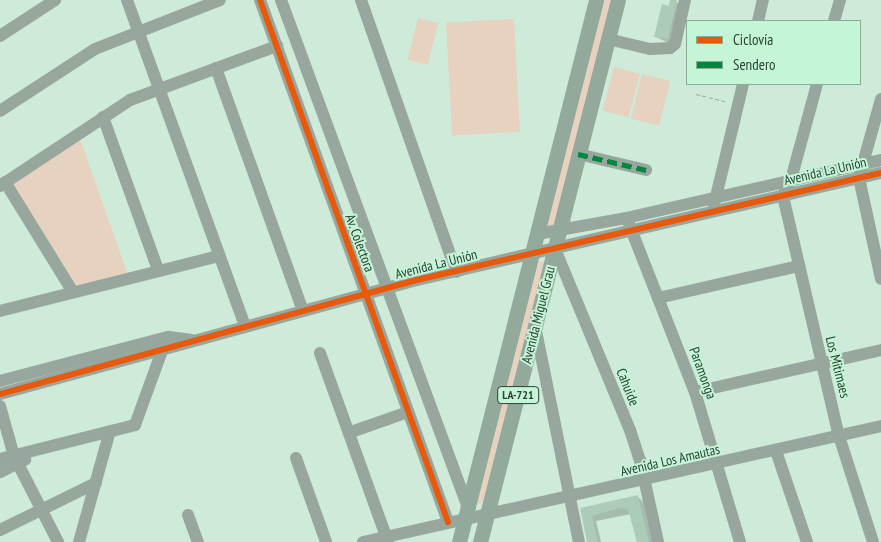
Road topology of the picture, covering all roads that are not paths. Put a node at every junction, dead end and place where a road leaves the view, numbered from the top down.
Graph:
1 (55, 0) edge
2 (127, 0) edge
3 (220, 0) edge
4 (260, 0) edge
5 (281, 0) edge
6 (361, 0) edge
7 (596, 0) edge
8 (618, 0) edge
9 (685, 0) edge
10 (763, 0) edge
11 (840, 0) edge
12 (758, 20) edge
13 (834, 20) edge
14 (137, 31) junction
15 (0, 36) edge
16 (608, 39) junction
17 (277, 46) junction
18 (216, 68) junction
19 (743, 85) edge
20 (817, 85) edge
21 (157, 89) junction
22 (881, 99) edge
23 (0, 111) edge
24 (103, 117) junction
25 (578, 154) junction
26 (881, 160) edge
27 (865, 164) junction
28 (646, 170) dead end
29 (881, 173) edge
30 (859, 178) junction
31 (791, 180) junction
32 (2, 184) edge
33 (783, 196) junction
34 (714, 198) junction
35 (714, 212) junction
36 (629, 224) junction
37 (558, 232) junction
38 (538, 234) junction
39 (555, 249) junction
40 (532, 254) junction
41 (219, 256) junction
42 (798, 266) junction
43 (158, 270) junction
44 (456, 272) junction
45 (881, 279) edge
46 (388, 288) junction
47 (73, 292) junction
48 (365, 294) junction
49 (658, 298) junction
50 (0, 311) edge
51 (303, 311) junction
52 (245, 326) junction
53 (536, 331) junction
54 (193, 340) junction
55 (881, 350) edge
56 (162, 351) junction
57 (320, 353) dead end
58 (821, 364) junction
59 (544, 375) junction
60 (522, 378) junction
61 (0, 381) edge
62 (695, 392) junction
63 (0, 394) edge
64 (0, 406) edge
65 (408, 412) junction
66 (881, 426) edge
67 (110, 431) junction
68 (351, 432) junction
69 (839, 436) junction
70 (776, 451) junction
71 (296, 458) dead end
72 (0, 459) edge
73 (15, 459) junction
74 (715, 465) junction
75 (0, 472) edge
76 (645, 481) junction
77 (96, 483) junction
78 (568, 497) junction
79 (42, 510) junction
80 (466, 512) junction
81 (487, 513) junction
82 (188, 515) dead end
83 (448, 522) junction
84 (0, 530) edge
85 (387, 539) edge
86 (58, 542) edge
87 (79, 542) edge
88 (198, 542) edge
89 (326, 542) edge
90 (364, 542) edge
91 (459, 542) edge
92 (480, 542) edge
93 (579, 542) edge
94 (658, 542) edge
95 (740, 542) edge
96 (807, 542) edge
97 (873, 542) edge

1 - 15 street
2 - 14 street
3 - 14 street
4 - 17 street, Av. Colectora
5 - 46 street, Av. Colectora
6 - 44 street
7 - 38 main road, Avenida Miguel Grau / LA-721
8 - 16 main road, Avenida Miguel Grau / LA-721
9 - 16 street
10 - 12 street
11 - 13 street
14 - 21 street
14 - 23 street
16 - 25 main road, Avenida Miguel Grau / LA-721
17 - 18 street
17 - 48 street, Av. Colectora
18 - 21 street
18 - 51 street
19 - 34 street
20 - 31 street
21 - 24 street
21 - 41 street
22 - 27 street
24 - 32 street
24 - 43 street
25 - 28 street
25 - 37 main road, Avenida Miguel Grau / LA-721
26 - 27 street, Avenida La Unión
27 - 30 street
27 - 31 street, Avenida La Unión
29 - 30 street, Avenida La Unión
30 - 33 street, Avenida La Unión
30 - 45 street
31 - 33 street
31 - 34 street, Avenida La Unión
32 - 47 street
33 - 35 street, Avenida La Unión
33 - 42 street, Los Mitimaes
34 - 35 street
34 - 36 street, Avenida La Unión
35 - 36 street, Avenida La Unión
36 - 37 street, Avenida La Unión
36 - 39 street, Avenida La Unión
36 - 49 street, Paramonga
37 - 38 street, Avenida La Unión
37 - 39 main road, Avenida Miguel Grau / LA-721
38 - 40 main road, Avenida Miguel Grau / LA-721
39 - 40 street, Avenida La Unión
39 - 53 main road, Avenida Miguel Grau / LA-721
39 - 76 street, Cahuide
40 - 44 street, Avenida La Unión
40 - 80 main road, Avenida Miguel Grau / LA-721
41 - 43 street
41 - 52 street
42 - 49 street
42 - 58 street, Los Mitimaes
43 - 47 street
44 - 46 street, Avenida La Unión
46 - 48 street, Avenida La Unión
46 - 80 street, Av. Colectora
47 - 50 street
48 - 51 street, Avenida La Unión
48 - 65 street, Av. Colectora
49 - 62 street, Paramonga
51 - 52 street, Avenida La Unión
52 - 54 street, Avenida La Unión
53 - 59 street
53 - 60 main road, Avenida Miguel Grau / LA-721
54 - 56 street, Avenida La Unión
54 - 61 street, Avenida La Unión
55 - 58 street
56 - 63 street, Avenida La Unión
56 - 67 street
57 - 68 street
58 - 62 street
58 - 69 street, Los Mitimaes
59 - 60 street
59 - 78 street
60 - 81 main road, Avenida Miguel Grau / LA-721
62 - 74 street, Paramonga
64 - 73 street
65 - 68 street
65 - 83 street, Av. Colectora
66 - 69 street, Avenida Los Amautas
67 - 73 street
67 - 77 street
68 - 85 street
69 - 70 street, Avenida Los Amautas
69 - 97 street, Los Mitimaes
70 - 74 street, Avenida Los Amautas
70 - 96 street
71 - 89 street
72 - 73 street
73 - 75 street
73 - 79 street
74 - 76 street, Avenida Los Amautas
74 - 95 street, Paramonga
76 - 78 street, Avenida Los Amautas
76 - 94 street, Cahuide
77 - 79 street
77 - 87 street
78 - 81 street, Avenida Los Amautas
78 - 93 street
79 - 84 street
79 - 86 street
80 - 81 street, Avenida Los Amautas
80 - 83 street, Avenida Los Amautas
80 - 91 main road, Avenida Miguel Grau / LA-721
81 - 92 main road, Avenida Miguel Grau / LA-721
82 - 88 street
83 - 85 street, Avenida Los Amautas
85 - 90 street, Avenida Los Amautas

